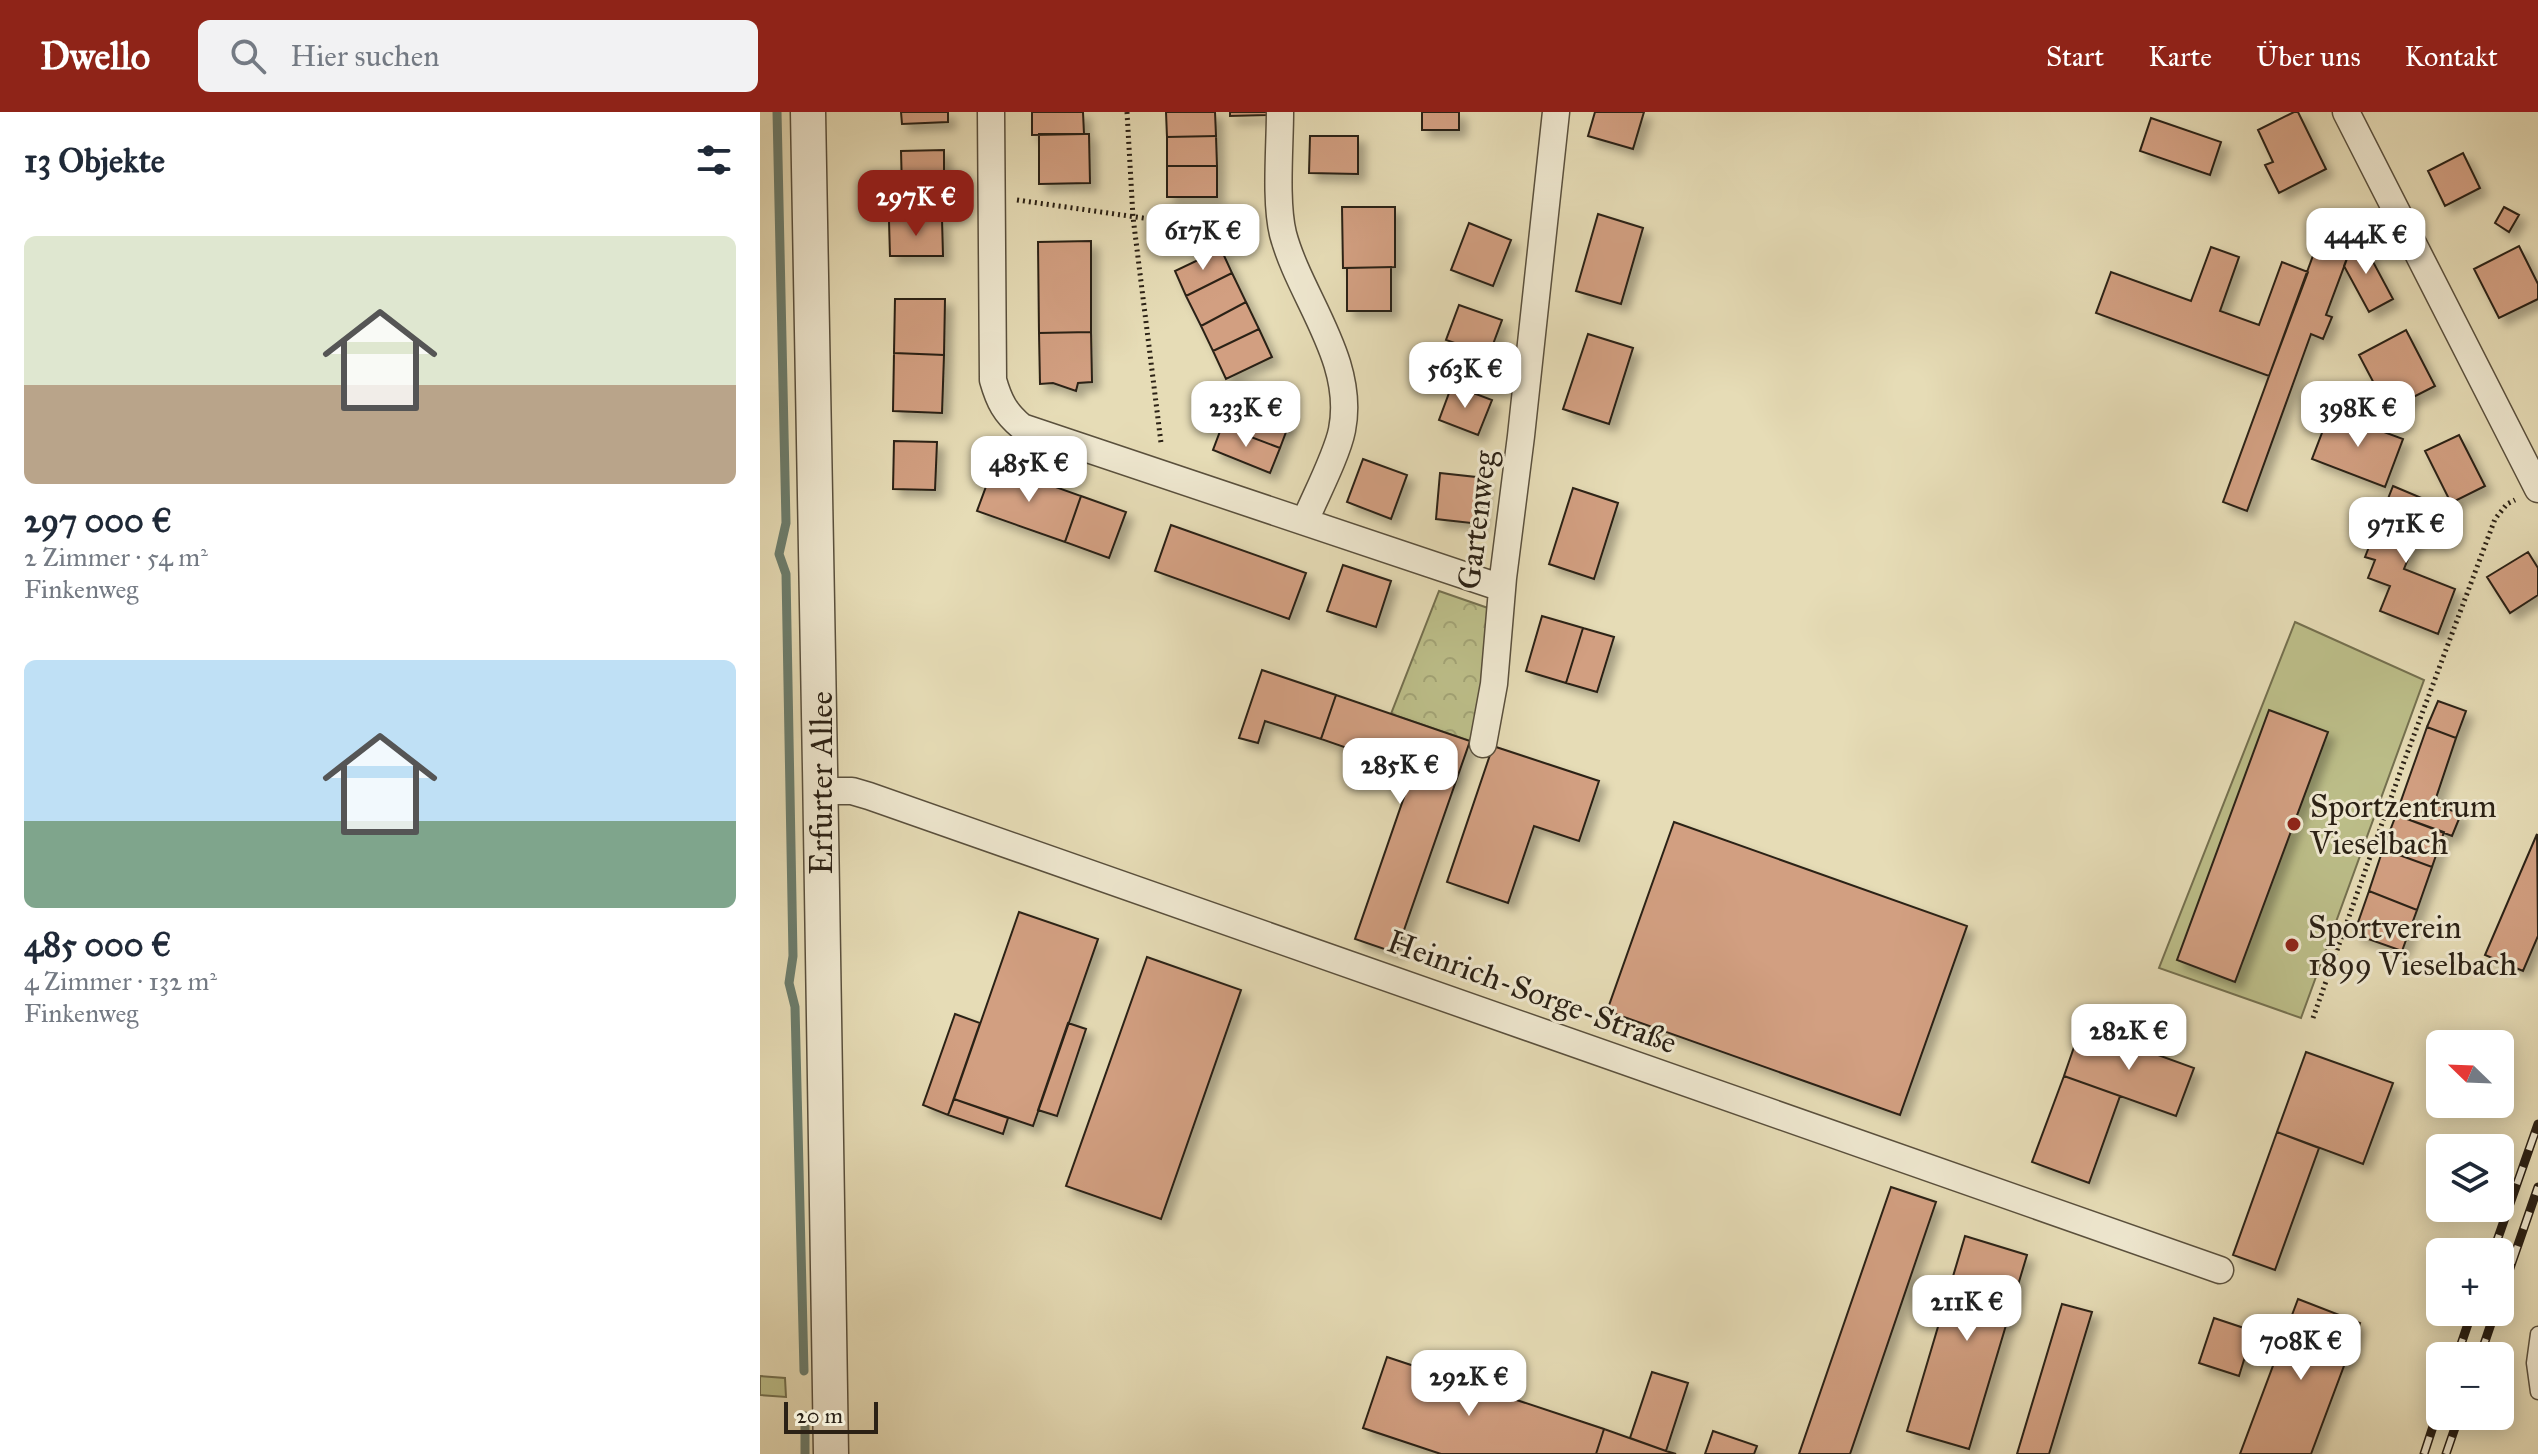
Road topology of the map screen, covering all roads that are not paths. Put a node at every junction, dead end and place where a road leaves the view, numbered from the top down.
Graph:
1 (808, 112) edge
2 (991, 112) edge
3 (1280, 112) edge
4 (1556, 112) edge
5 (2346, 112) edge
6 (2538, 488) edge
7 (1305, 521) junction
8 (1502, 588) junction
9 (1483, 744) dead end
10 (819, 791) junction
11 (2220, 1270) dead end
12 (2538, 1334) edge
13 (2538, 1392) edge
14 (831, 1454) edge

1 - 10 street, Erfurter Allee
2 - 7 street
3 - 7 street
4 - 8 street, Gartenweg
5 - 6 street
7 - 8 street
8 - 9 street, Gartenweg
10 - 11 street, Heinrich-Sorge-Straße
10 - 14 street, Erfurter Allee
12 - 13 lane

